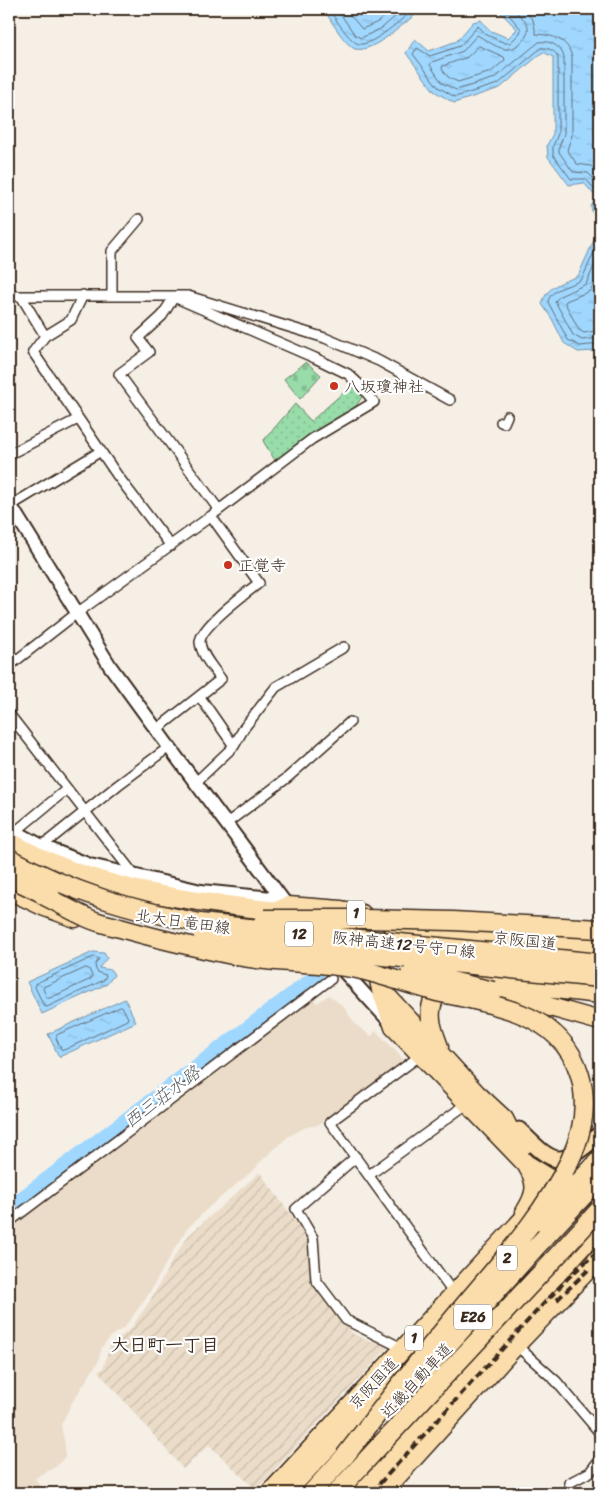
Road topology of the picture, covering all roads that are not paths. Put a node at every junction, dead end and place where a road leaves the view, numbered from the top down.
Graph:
1 (139, 219) dead end
2 (9, 295) edge
3 (83, 295) junction
4 (112, 295) junction
5 (21, 296) junction
6 (174, 297) junction
7 (45, 336) junction
8 (450, 400) dead end
9 (78, 419) junction
10 (100, 451) junction
11 (10, 454) dead end
12 (10, 505) edge
13 (215, 513) junction
14 (171, 546) junction
15 (77, 614) junction
16 (344, 647) dead end
17 (9, 666) edge
18 (200, 697) junction
19 (9, 714) edge
20 (350, 722) dead end
21 (156, 730) junction
22 (234, 746) junction
23 (168, 747) junction
24 (196, 782) junction
25 (67, 789) junction
26 (85, 812) junction
27 (227, 823) junction
28 (11, 834) edge
29 (42, 846) junction
30 (9, 858) edge
31 (135, 876) junction
32 (9, 877) edge
33 (9, 883) edge
34 (9, 890) edge
35 (43, 895) junction
36 (288, 906) junction
37 (129, 907) junction
38 (600, 929) edge
39 (423, 930) junction
40 (334, 939) junction
41 (600, 948) edge
42 (290, 953) junction
43 (330, 956) junction
44 (600, 963) edge
45 (356, 969) junction
46 (600, 978) edge
47 (331, 979) dead end
48 (381, 990) junction
49 (600, 994) edge
50 (600, 1021) edge
51 (394, 1027) junction
52 (421, 1055) junction
53 (442, 1055) junction
54 (468, 1103) junction
55 (504, 1120) junction
56 (600, 1135) edge
57 (356, 1157) junction
58 (600, 1158) edge
59 (526, 1164) junction
60 (369, 1175) junction
61 (600, 1178) edge
62 (557, 1184) junction
63 (600, 1192) edge
64 (592, 1210) edge
65 (9, 1222) edge
66 (518, 1226) junction
67 (600, 1228) edge
68 (600, 1257) edge
69 (454, 1294) junction
70 (516, 1345) junction
71 (409, 1354) junction
72 (438, 1419) junction
73 (600, 1433) edge
74 (345, 1456) junction
75 (600, 1459) edge
76 (390, 1465) junction
77 (569, 1482) dead end
78 (306, 1487) edge
79 (279, 1492) edge
80 (336, 1493) edge
81 (353, 1493) edge
82 (360, 1493) edge
83 (366, 1493) edge
84 (376, 1493) edge
85 (382, 1493) edge

1 - 4 street
2 - 5 street
3 - 4 street
3 - 5 street
3 - 7 street
4 - 6 street
5 - 7 street
6 - 8 street
6 - 13 street
6 - 13 street
7 - 9 street
9 - 10 street
9 - 11 street
10 - 12 street
10 - 14 street
12 - 15 main road
13 - 14 street
13 - 18 street
14 - 15 street
15 - 17 street
15 - 21 main road
16 - 22 street
18 - 21 street
18 - 22 street
19 - 25 street
20 - 27 street
21 - 23 main road
22 - 24 street
23 - 24 main road
23 - 26 street
24 - 27 main road
25 - 26 street
25 - 28 street
26 - 29 street
26 - 31 street
27 - 36 main road
28 - 29 main road, 北大日竜田線
28 - 36 highway
29 - 31 main road, 北大日竜田線
30 - 37 highway, 阪神高速12号守口線 / 12, bridge
31 - 36 main road, 北大日竜田線
32 - 35 highway, 阪神高速12号守口線, bridge
33 - 42 main road, 北大日竜田線
34 - 42 highway, bridge
35 - 45 highway, bridge
35 - 46 highway, 阪神高速12号守口線, bridge
36 - 39 highway, 1
36 - 40 main road, 北大日竜田線
36 - 43 main road, 北大日竜田線
37 - 38 highway, bridge
37 - 44 highway, 阪神高速12号守口線 / 12, bridge
39 - 41 highway, 京阪国道 / 1
39 - 48 highway, 京阪国道 / 1
40 - 43 main road
40 - 48 main road, 北大日竜田線
42 - 43 main road, 北大日竜田線
43 - 51 main road, 北大日竜田線
45 - 50 highway, bridge
45 - 74 highway, bridge
47 - 65 street
48 - 51 highway, 京阪国道 / 1
48 - 53 highway, 京阪国道 / 1
49 - 53 highway, 1, bridge
51 - 52 highway, 京阪国道 / 1
52 - 54 highway, 京阪国道 / 1
52 - 57 street
53 - 55 highway, 京阪国道 / 1
54 - 59 highway, 京阪国道 / 1
54 - 60 street
55 - 56 main road
55 - 62 highway, 京阪国道 / 1
56 - 62 main road
57 - 60 street
57 - 71 street
58 - 71 main road, 2, bridge
59 - 62 highway, 京阪国道 / 1
59 - 66 highway
60 - 69 street
61 - 74 highway, 近畿自動車道 / E26, bridge
62 - 64 highway, 京阪国道 / 1
62 - 66 highway, 京阪国道 / 1
63 - 64 main road
64 - 67 highway, 京阪国道 / 1
64 - 80 highway, 近畿自動車道 / E26, bridge
66 - 69 highway, 京阪国道 / 1
67 - 72 main road
68 - 70 highway
69 - 71 highway, 京阪国道 / 1
70 - 72 highway
70 - 73 street
71 - 78 main road, 2
71 - 79 highway, 京阪国道 / 1
72 - 76 main road
72 - 85 highway
74 - 78 highway, 近畿自動車道 / E26
75 - 77 street
76 - 81 main road
76 - 82 main road
76 - 83 main road
76 - 84 main road
78 - 79 main road, 2

